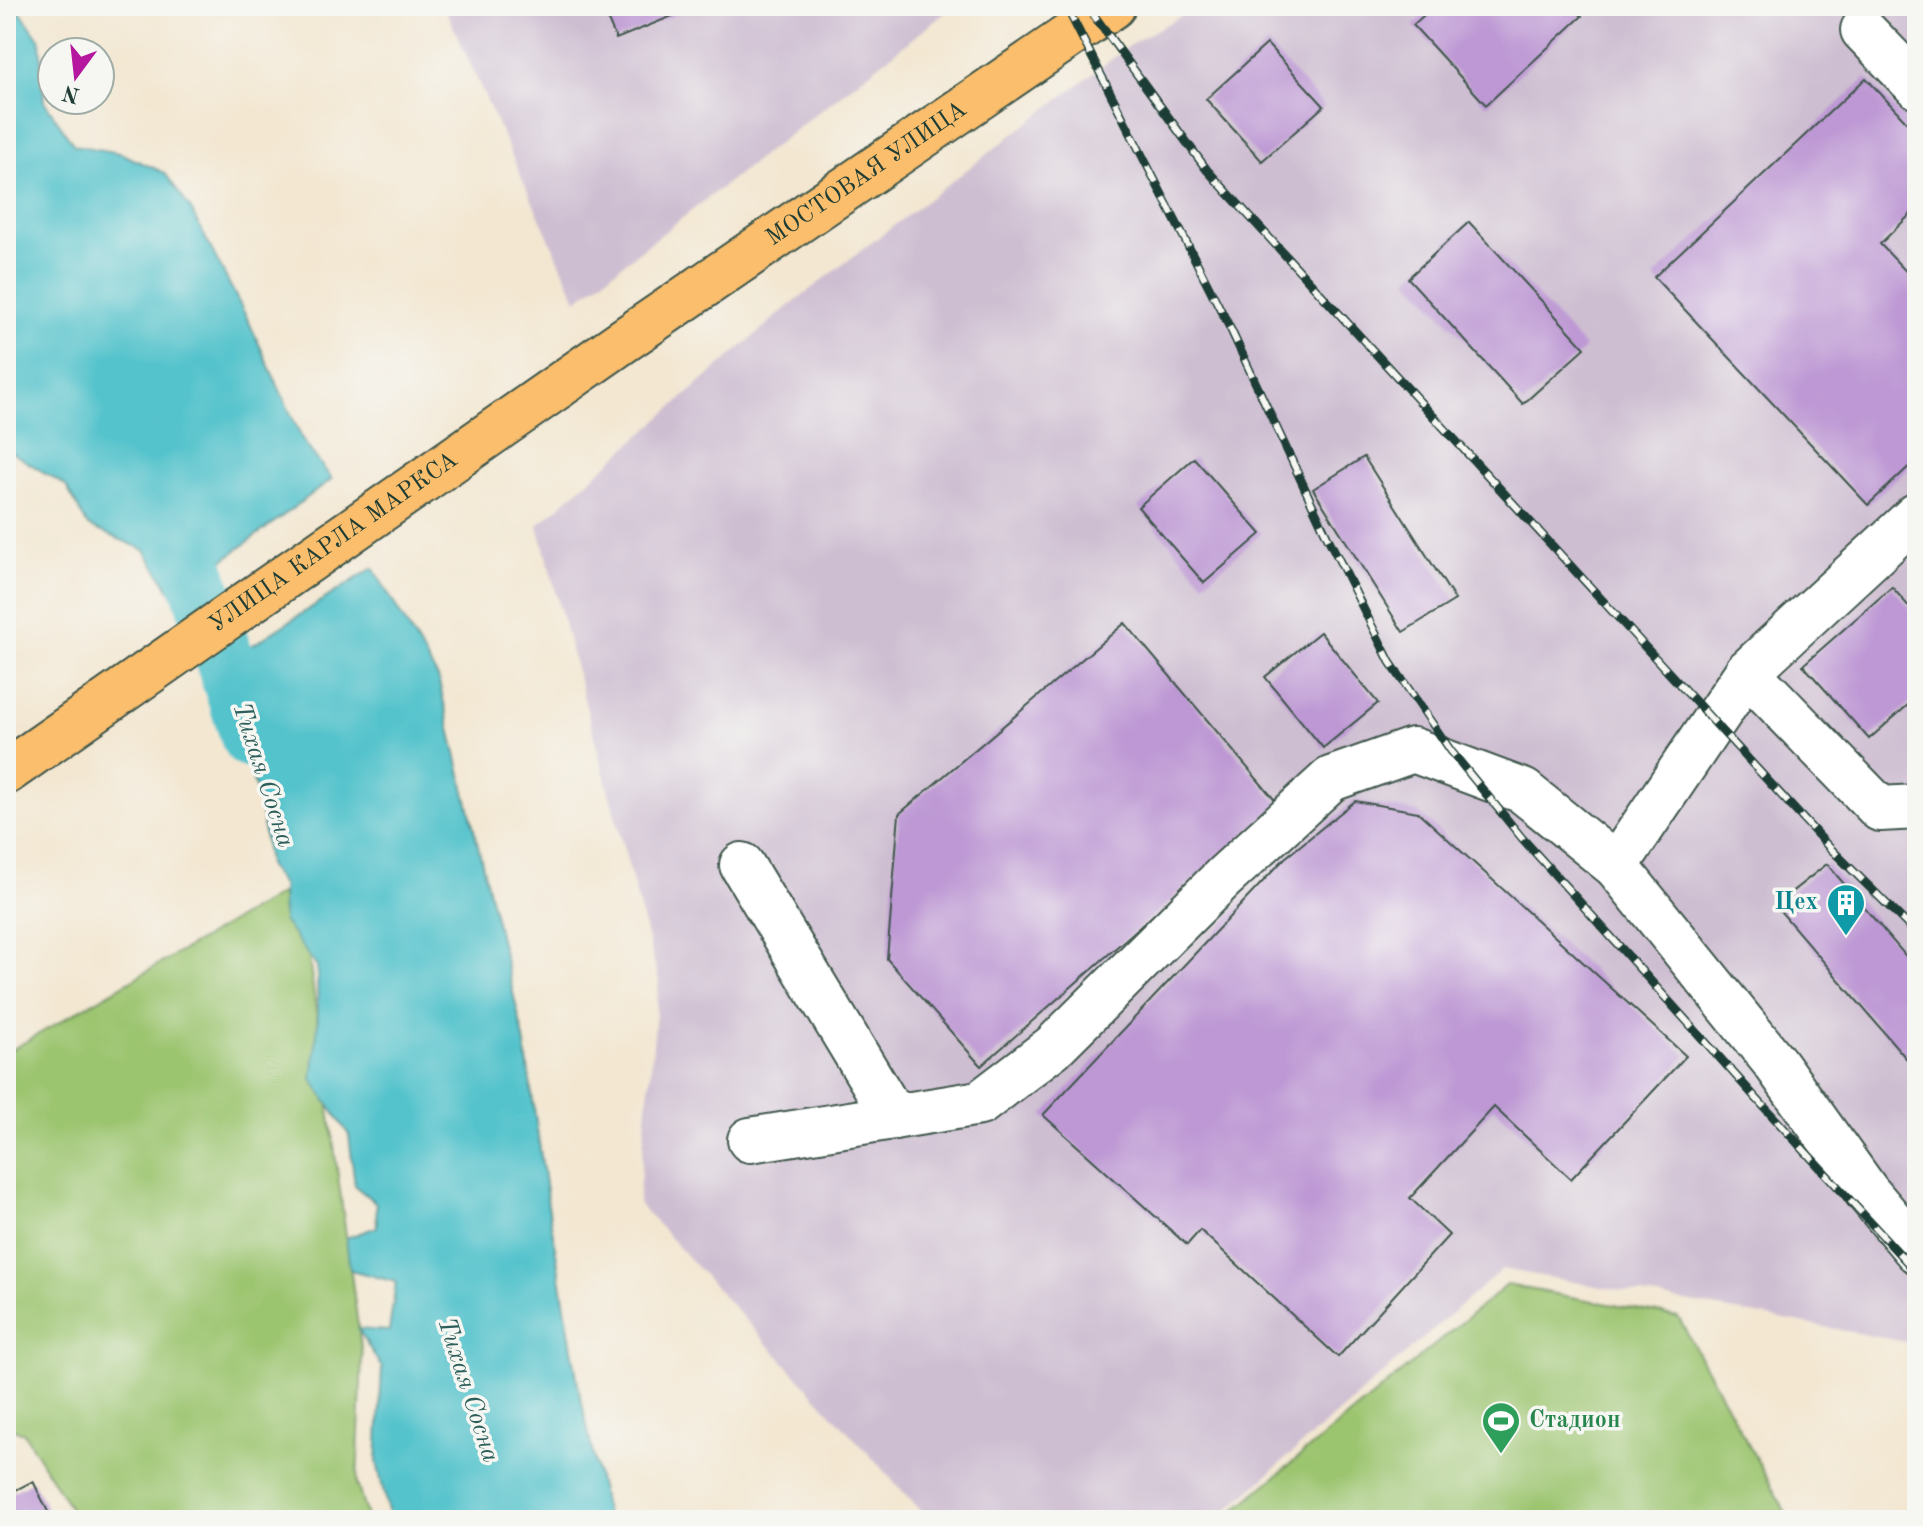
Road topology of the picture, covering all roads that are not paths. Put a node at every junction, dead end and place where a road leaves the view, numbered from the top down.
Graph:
1 (1113, 6) edge
2 (1863, 30) dead end
3 (1917, 86) edge
4 (620, 343) joint
5 (1917, 515) edge
6 (1747, 672) junction
7 (6, 772) edge
8 (1917, 807) edge
9 (742, 865) dead end
10 (1616, 866) junction
11 (894, 1117) junction
12 (750, 1140) dead end
13 (1917, 1251) edge

1 - 4 main road, МОСТОВАЯ УЛИЦА
2 - 3 lane
4 - 7 main road, УЛИЦА КАРЛА МАРКСА
5 - 6 lane
6 - 8 lane
6 - 10 lane
9 - 11 lane
10 - 11 lane
10 - 13 lane
11 - 12 lane

